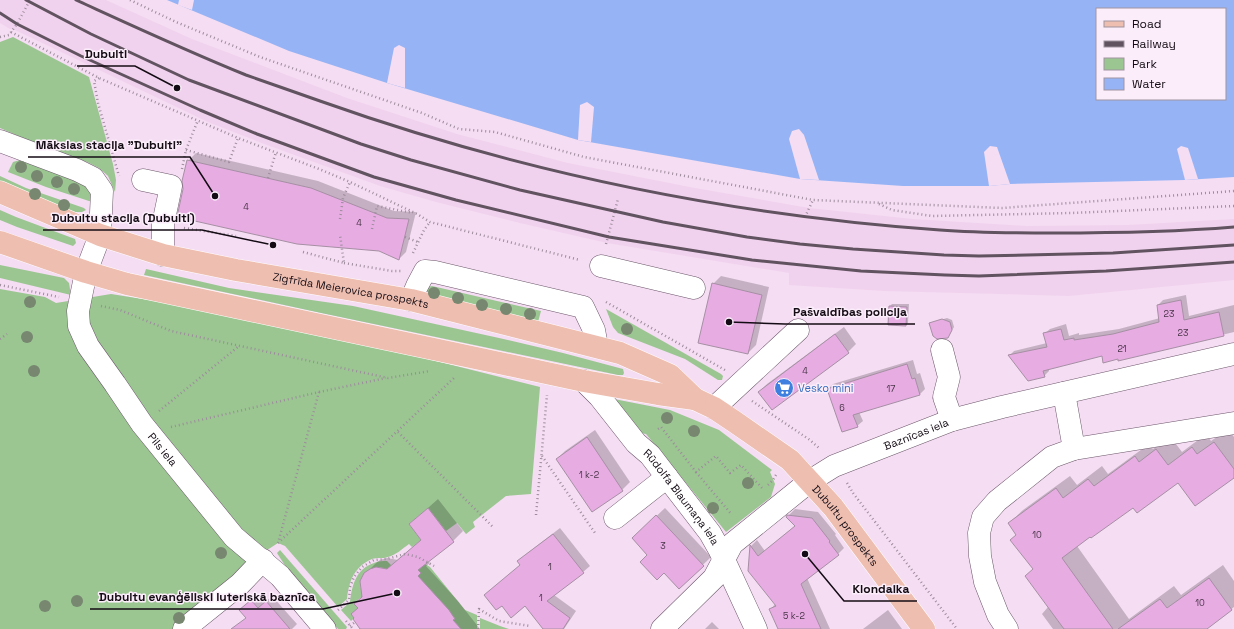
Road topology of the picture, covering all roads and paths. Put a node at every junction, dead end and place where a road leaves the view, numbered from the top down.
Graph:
1 (30, 0) edge
2 (130, 0) edge
3 (11, 32) junction
4 (0, 37) edge
5 (99, 78) junction
6 (198, 120) junction
7 (238, 138) junction
8 (0, 141) edge
9 (186, 150) junction
10 (276, 152) junction
11 (268, 178) dead end
12 (143, 180) dead end
13 (120, 181) dead end
14 (350, 182) junction
15 (171, 186) junction
16 (1234, 190) edge
17 (0, 192) edge
18 (812, 200) junction
19 (877, 203) junction
20 (1234, 206) edge
21 (417, 214) junction
22 (805, 217) dead end
23 (340, 219) dead end
24 (430, 222) junction
25 (372, 229) dead end
26 (100, 235) junction
27 (340, 235) dead end
28 (405, 237) dead end
29 (0, 242) edge
30 (418, 242) junction
31 (303, 252) dead end
32 (413, 254) dead end
33 (163, 255) junction
34 (344, 263) junction
35 (601, 266) joint
36 (402, 271) dead end
37 (86, 272) junction
38 (694, 288) dead end
39 (411, 300) junction
40 (606, 302) dead end
41 (132, 315) dead end
42 (798, 330) dead end
43 (7, 334) dead end
44 (0, 339) edge
45 (239, 346) junction
46 (597, 346) junction
47 (942, 350) dead end
48 (1234, 354) edge
49 (431, 371) dead end
50 (458, 374) dead end
51 (388, 378) junction
52 (584, 381) junction
53 (735, 389) junction
54 (547, 391) dead end
55 (319, 392) junction
56 (1064, 393) junction
57 (695, 399) junction
58 (714, 408) junction
59 (952, 420) junction
60 (1234, 423) edge
61 (658, 428) dead end
62 (147, 429) junction
63 (398, 432) junction
64 (1074, 449) junction
65 (542, 456) junction
66 (696, 472) junction
67 (667, 477) junction
68 (810, 480) junction
69 (763, 489) dead end
70 (536, 515) dead end
71 (733, 516) dead end
72 (615, 518) dead end
73 (493, 527) dead end
74 (595, 533) dead end
75 (724, 559) junction
76 (263, 560) junction
77 (434, 566) dead end
78 (337, 611) dead end
79 (355, 622) dead end
80 (350, 626) dead end
81 (530, 626) dead end
82 (184, 629) edge
83 (325, 629) edge
84 (478, 629) edge
85 (662, 629) edge
86 (756, 629) edge
87 (924, 629) edge
88 (1007, 629) edge

1 - 3 path
2 - 18 path
3 - 4 path
3 - 5 path
5 - 6 path
5 - 13 path
6 - 7 path
6 - 9 path
7 - 9 path
7 - 10 path
8 - 26 street, Pils iela
9 - 15 path
10 - 11 path
10 - 14 path
12 - 15 street
14 - 21 path
14 - 23 path
15 - 33 street
16 - 19 path
17 - 26 main road, Zigfrīda Meierovica prospekts
18 - 19 path
18 - 22 path
19 - 20 path
21 - 24 path
21 - 25 path
24 - 30 path
24 - 35 path
26 - 33 main road, Zigfrīda Meierovica prospekts
26 - 37 street, Pils iela
27 - 34 path
28 - 30 path
29 - 37 main road, Zigfrīda Meierovica prospekts
30 - 32 path
31 - 34 path
33 - 39 main road, Zigfrīda Meierovica prospekts
34 - 36 path
35 - 38 street
37 - 52 main road, Zigfrīda Meierovica prospekts
37 - 62 street, Pils iela
39 - 46 main road, Zigfrīda Meierovica prospekts
39 - 46 street
40 - 53 path
41 - 45 path
42 - 53 street
43 - 44 path
45 - 51 path
45 - 62 path
46 - 57 main road, Zigfrīda Meierovica prospekts
47 - 59 street
48 - 56 street, Baznīcas iela
49 - 51 path
50 - 63 path
51 - 55 path
52 - 57 main road, Zigfrīda Meierovica prospekts
52 - 67 street, Rūdolfa Blaumaņa iela
53 - 58 street
54 - 65 path
55 - 62 path
55 - 63 path
56 - 59 street, Baznīcas iela
56 - 64 street
57 - 58 main road, Zigfrīda Meierovica prospekts
58 - 68 main road, Zigfrīda Meierovica prospekts
59 - 68 street, Baznīcas iela
60 - 64 street
61 - 66 path
62 - 76 street, Pils iela
63 - 73 path
64 - 88 street
65 - 70 path
65 - 74 path
66 - 69 path
66 - 71 path
67 - 72 street
67 - 75 street, Rūdolfa Blaumaņa iela
68 - 75 street, Baznīcas iela
68 - 87 main road, Dubultu prospekts
75 - 85 street, Baznīcas iela
75 - 86 street, Rūdolfa Blaumaņa iela
76 - 82 street
76 - 83 street, Pils iela
77 - 78 path
79 - 80 path
81 - 84 path

